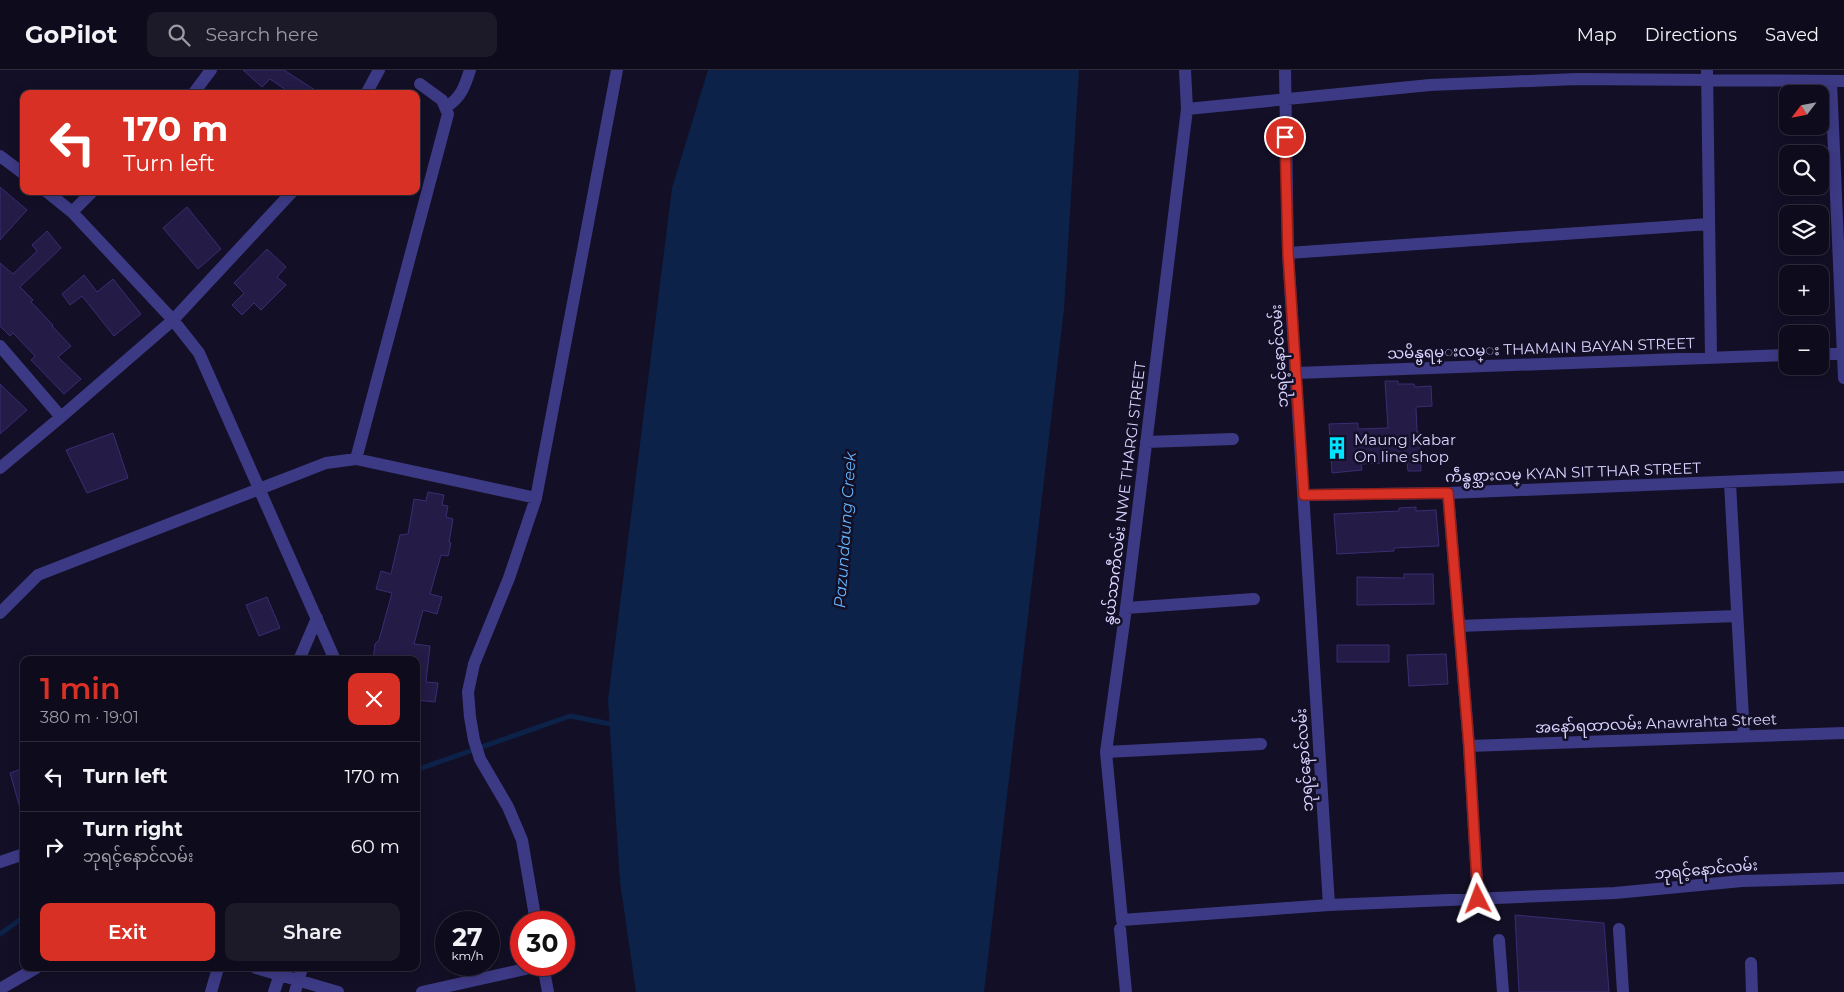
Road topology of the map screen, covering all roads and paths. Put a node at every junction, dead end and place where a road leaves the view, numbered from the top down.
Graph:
1 (211, 70) edge
2 (379, 70) edge
3 (470, 70) edge
4 (617, 70) edge
5 (1185, 70) edge
6 (1285, 70) edge
7 (1707, 75) edge
8 (1844, 81) edge
9 (1830, 82) junction
10 (420, 84) dead end
11 (197, 90) edge
12 (368, 90) edge
13 (1284, 99) junction
14 (446, 107) junction
15 (1188, 109) junction
16 (0, 156) edge
17 (20, 171) edge
18 (51, 195) edge
19 (90, 195) edge
20 (289, 195) edge
21 (72, 212) junction
22 (1710, 224) junction
23 (1288, 253) junction
24 (173, 320) junction
25 (0, 346) edge
26 (1829, 354) edge
27 (1843, 354) edge
28 (1779, 356) edge
29 (1711, 358) junction
30 (1296, 373) junction
31 (1844, 378) edge
32 (61, 418) junction
33 (1233, 439) dead end
34 (1146, 442) junction
35 (356, 459) junction
36 (0, 468) edge
37 (1844, 477) edge
38 (1730, 483) junction
39 (259, 488) junction
40 (1448, 493) junction
41 (1304, 495) junction
42 (536, 498) junction
43 (1254, 600) dead end
44 (1126, 608) junction
45 (0, 613) edge
46 (1737, 616) junction
47 (317, 618) junction
48 (1459, 626) junction
49 (301, 656) edge
50 (333, 656) edge
51 (1844, 734) edge
52 (1744, 736) junction
53 (1260, 744) dead end
54 (1469, 746) junction
55 (1106, 752) junction
56 (20, 855) edge
57 (0, 862) edge
58 (1844, 878) edge
59 (1478, 899) junction
60 (1329, 905) junction
61 (534, 911) edge
62 (1121, 924) junction
63 (1620, 929) dead end
64 (1499, 940) dead end
65 (1751, 962) dead end
66 (31, 971) edge
67 (217, 971) edge
68 (280, 971) edge
69 (301, 971) edge
70 (510, 972) edge
71 (545, 976) edge
72 (297, 986) edge
73 (0, 989) edge
74 (211, 992) edge
75 (274, 992) edge
76 (338, 992) edge
77 (422, 992) edge
78 (548, 992) edge
79 (1126, 992) edge
80 (1503, 992) edge
81 (1623, 992) edge
82 (1752, 992) edge

1 - 11 street
2 - 12 street
3 - 14 street
4 - 42 street
5 - 15 street, နွယ်သာကီလမ်း NWE THARGI STREET
6 - 13 street, ဘုရင့်နောင်လမ်း
7 - 9 street
7 - 13 street
7 - 22 street
8 - 9 street
9 - 27 street
10 - 14 street
13 - 15 street
13 - 23 street, ဘုရင့်နောင်လမ်း
14 - 35 street
15 - 34 street, နွယ်သာကီလမ်း NWE THARGI STREET
16 - 17 street
18 - 21 street
19 - 21 street
20 - 24 street
21 - 24 street
22 - 23 street
22 - 29 street
23 - 30 street, ဘုရင့်နောင်လမ်း
24 - 32 street
24 - 39 street
25 - 32 street
26 - 27 street
27 - 31 street
28 - 29 street, သမိန္ဗရမ္းလမ္း THAMAIN BAYAN STREET
29 - 30 street, သမိန္ဗရမ္းလမ္း THAMAIN BAYAN STREET
30 - 41 street, ဘုရင့်နောင်လမ်း
32 - 36 street
33 - 34 street
34 - 44 street, နွယ်သာကီလမ်း NWE THARGI STREET
35 - 39 street
35 - 42 street
37 - 38 street, ကဵန္စစ္သားလမ္ KYAN SIT THAR STREET
38 - 40 street, ကဵန္စစ္သားလမ္ KYAN SIT THAR STREET
38 - 46 street
39 - 45 street
39 - 47 street
40 - 41 street, ကဵန္စစ္သားလမ္ KYAN SIT THAR STREET
40 - 48 street
41 - 60 street, ဘုရင့်နောင်လမ်း
42 - 61 street
43 - 44 street
44 - 55 street, နွယ်သာကီလမ်း NWE THARGI STREET
46 - 48 street
46 - 52 street
47 - 49 street
47 - 50 street
48 - 54 street
51 - 52 street, အနော်ရထာလမ်း Anawrahta Street
52 - 54 street, အနော်ရထာလမ်း Anawrahta Street
53 - 55 street
54 - 59 street
55 - 62 street, နွယ်သာကီလမ်း NWE THARGI STREET
56 - 57 street
58 - 59 street, ဘုရင့်နောင်လမ်း
59 - 60 street, ဘုရင့်နောင်လမ်း
60 - 62 street
62 - 79 street, နွယ်သာကီလမ်း NWE THARGI STREET
63 - 81 street
64 - 80 street
65 - 82 street
66 - 73 street
67 - 74 street
68 - 72 street
68 - 75 street
69 - 72 street
70 - 77 street
71 - 78 street
72 - 76 street

